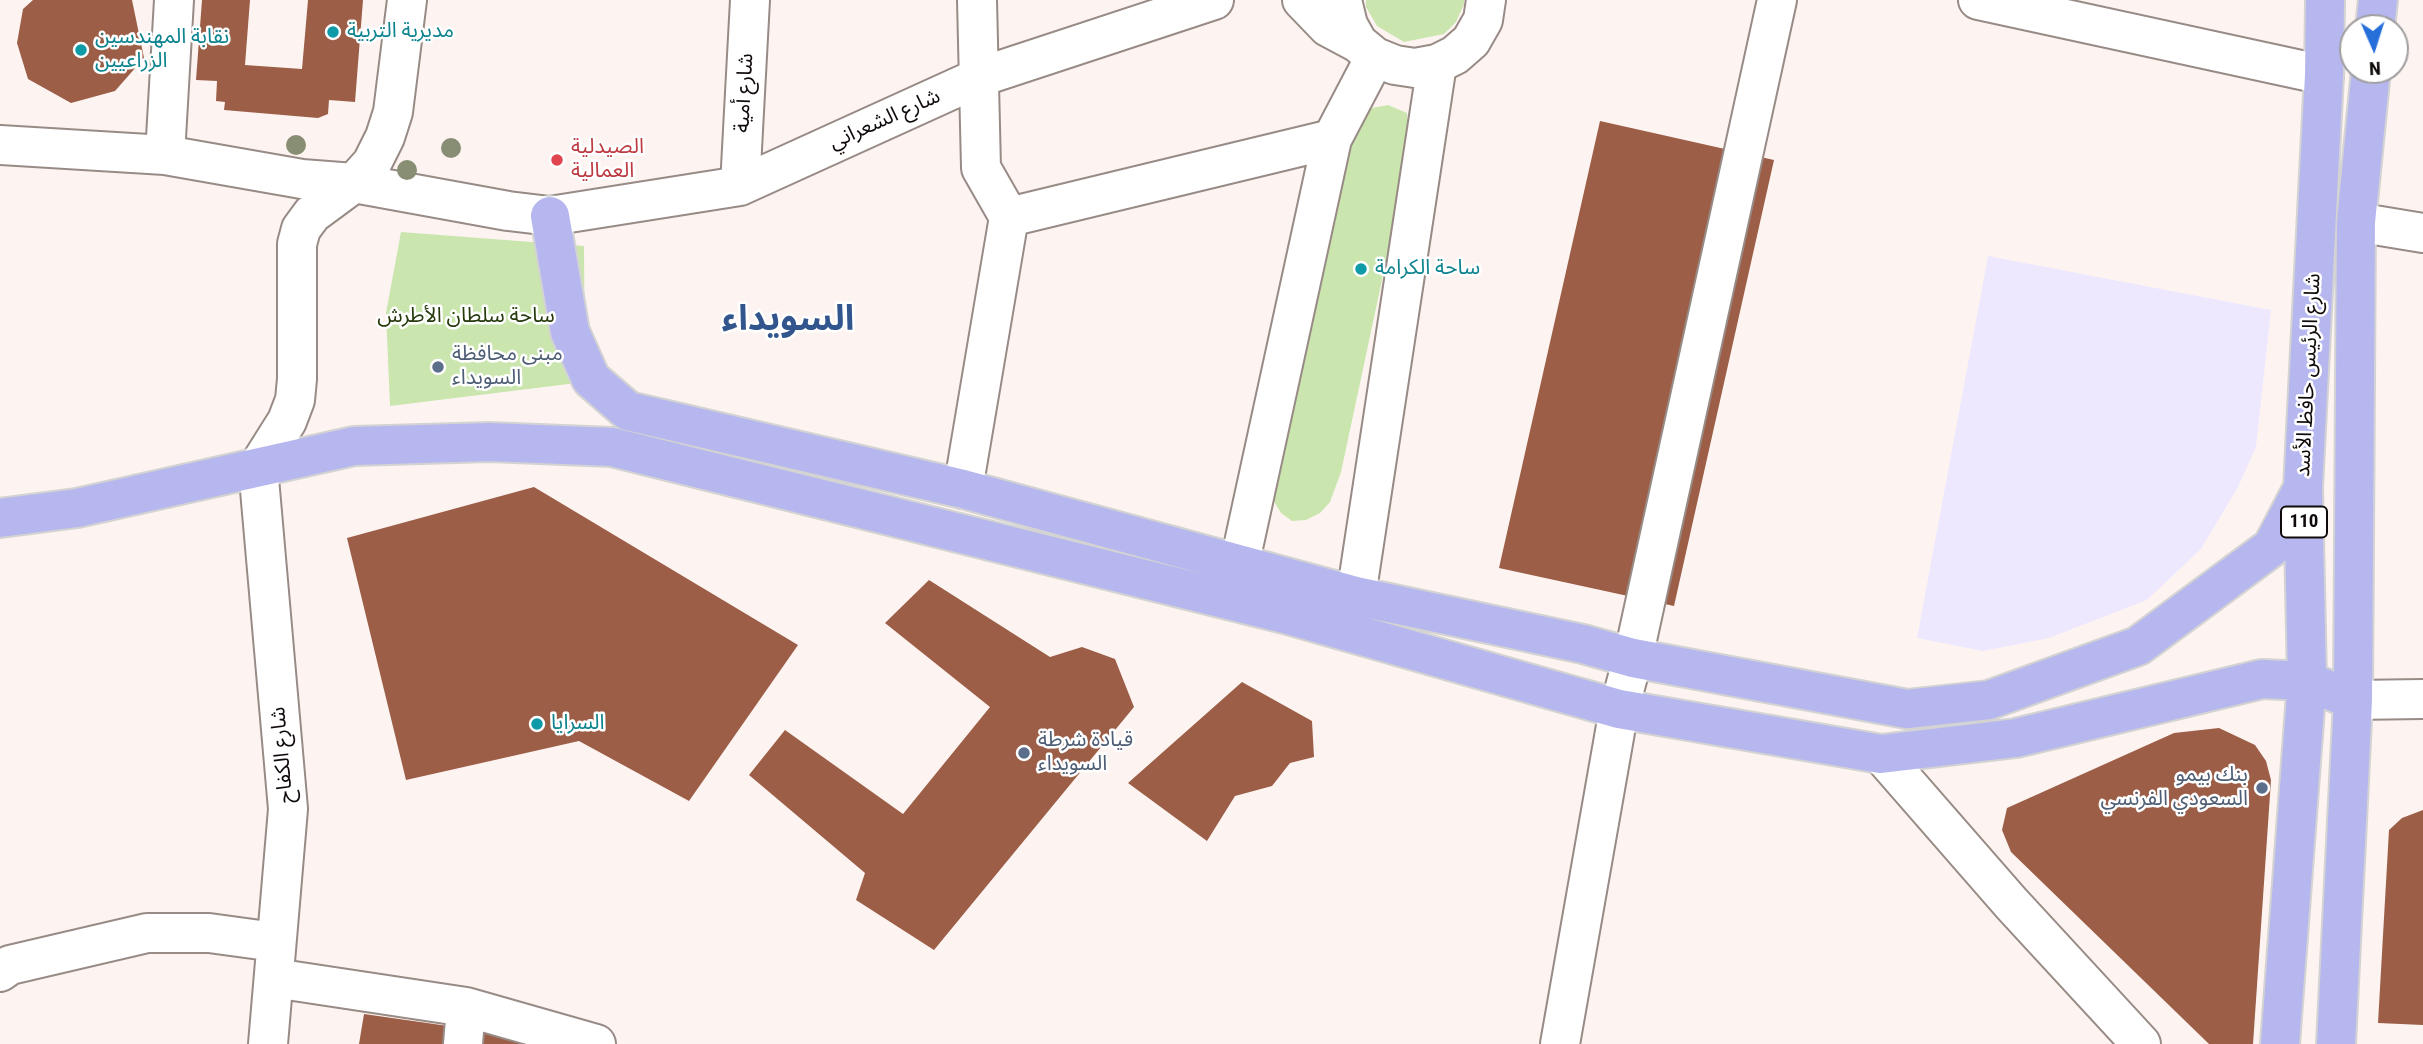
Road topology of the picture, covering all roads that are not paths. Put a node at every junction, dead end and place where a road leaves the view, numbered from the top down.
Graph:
1 (174, 0) edge
2 (407, 0) edge
3 (750, 0) edge
4 (977, 0) edge
5 (1214, 0) edge
6 (1302, 0) edge
7 (1342, 0) edge
8 (1486, 0) edge
9 (1777, 0) edge
10 (1978, 0) edge
11 (2325, 0) edge
12 (1367, 50) junction
13 (1437, 64) junction
14 (2324, 75) junction
15 (980, 77) junction
16 (2370, 84) edge
17 (1332, 139) junction
18 (0, 145) edge
19 (165, 155) junction
20 (354, 183) junction
21 (740, 186) junction
22 (550, 216) junction
23 (1009, 217) junction
24 (2356, 222) junction
25 (2423, 233) edge
26 (258, 467) junction
27 (2304, 488) junction
28 (963, 489) junction
29 (0, 518) edge
30 (1239, 566) junction
31 (1356, 596) junction
32 (1633, 658) junction
33 (2306, 681) junction
34 (2423, 699) edge
35 (2353, 700) junction
36 (1619, 709) junction
37 (1881, 754) junction
38 (275, 960) junction
39 (0, 972) edge
40 (465, 1026) edge
41 (268, 1044) edge
42 (596, 1044) edge
43 (1560, 1044) edge
44 (2141, 1044) edge
45 (2280, 1044) edge
46 (2336, 1044) edge

1 - 19 street
2 - 20 street
3 - 21 street, شارع أمية
4 - 15 street
5 - 15 street, شارع الشعراني
6 - 12 street
7 - 12 street
8 - 13 street
9 - 32 street
10 - 14 street
11 - 14 main road, شارع الرئيس حافظ الأسد / 110
12 - 13 street
12 - 17 street
13 - 31 street
14 - 27 main road, شارع الرئيس حافظ الأسد / 110
15 - 21 street, شارع الشعراني
15 - 23 street
16 - 24 main road, شارع الرئيس حافظ الأسد / 110
17 - 23 street
17 - 30 street
18 - 19 street, شارع الشعراني
19 - 20 street, شارع الشعراني
20 - 22 street, شارع الشعراني
20 - 26 street
21 - 22 street, شارع الشعراني
22 - 28 main road
23 - 28 street
24 - 25 street
24 - 35 main road, شارع الرئيس حافظ الأسد / 110
26 - 29 main road
26 - 36 main road
26 - 38 street, شارع الكفاح
27 - 32 main road
27 - 33 main road, شارع الرئيس حافظ الأسد / 110
28 - 30 main road
30 - 31 main road
31 - 32 main road
32 - 36 street
33 - 35 main road
33 - 37 main road
33 - 45 main road, شارع الرئيس حافظ الأسد / 110
34 - 35 street
35 - 46 main road, شارع الرئيس حافظ الأسد / 110
36 - 37 main road
36 - 43 street
37 - 44 street
38 - 39 street
38 - 40 street
38 - 41 street, شارع الكفاح
40 - 42 street

